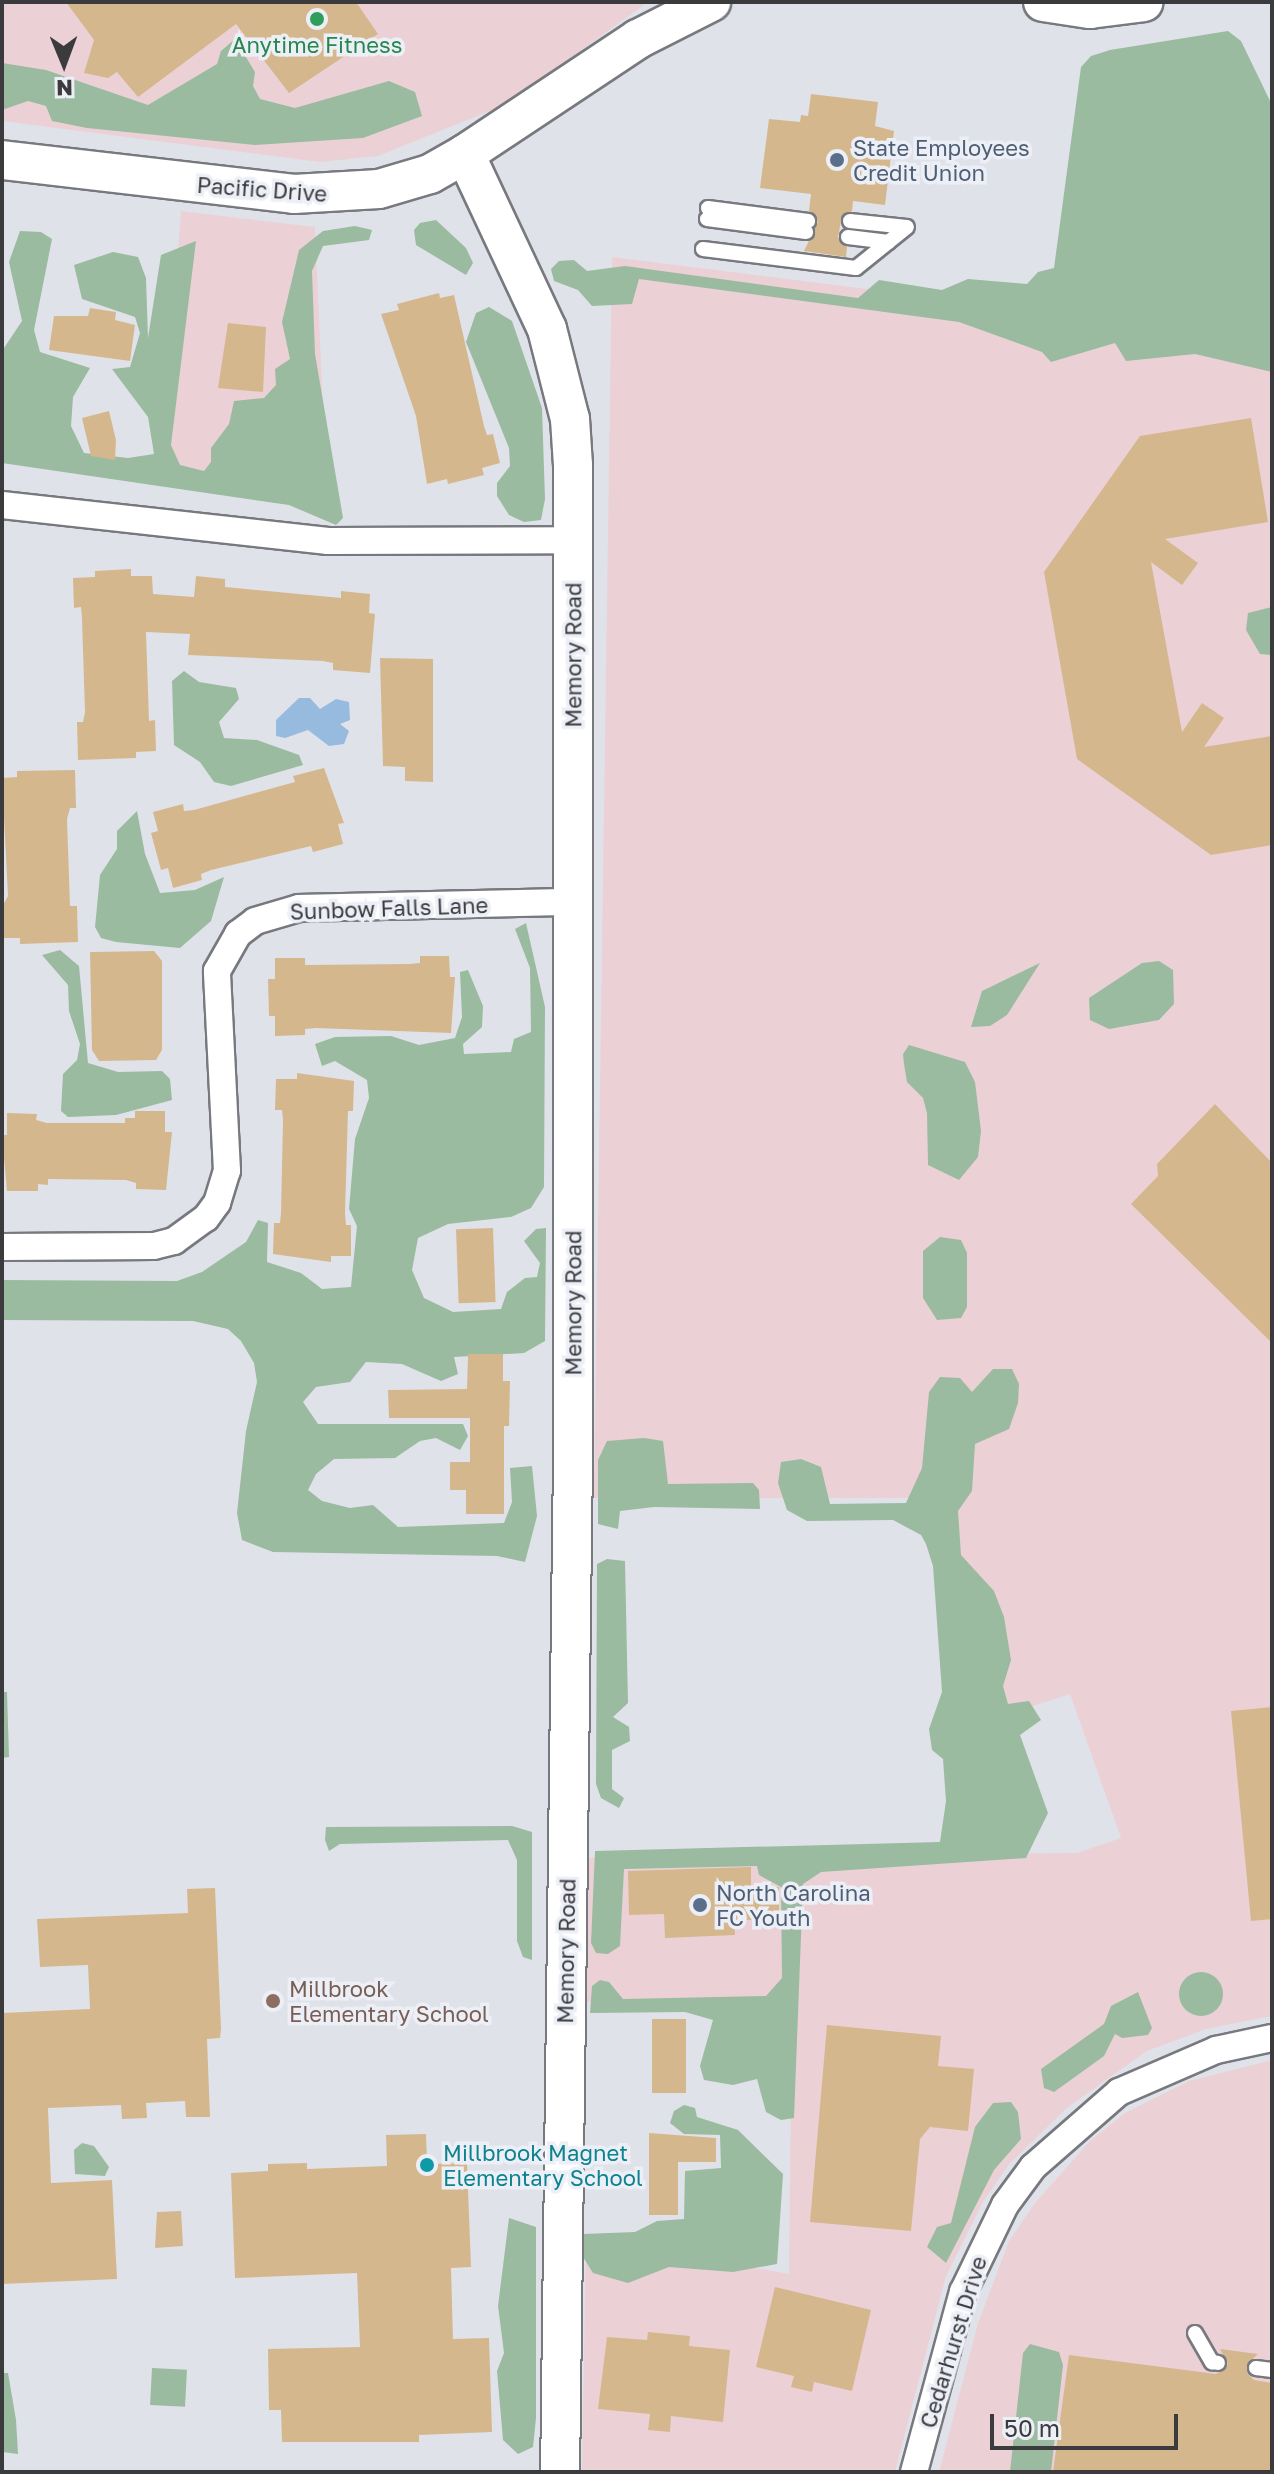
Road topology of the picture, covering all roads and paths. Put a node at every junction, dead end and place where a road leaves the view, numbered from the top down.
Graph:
1 (711, 2) edge
2 (1043, 2) edge
3 (1144, 2) edge
4 (465, 154) junction
5 (2, 160) edge
6 (706, 225) junction
7 (848, 238) junction
8 (884, 246) junction
9 (865, 261) junction
10 (2, 505) edge
11 (573, 540) junction
12 (573, 902) junction
13 (2, 1247) edge
14 (1272, 2038) edge
15 (1195, 2333) dead end
16 (1218, 2363) dead end
17 (1256, 2368) dead end
18 (1272, 2370) edge
19 (560, 2472) edge
20 (914, 2472) edge

1 - 4 street, Pacific Drive
2 - 3 street
4 - 5 street, Pacific Drive
4 - 11 street, Memory Road
6 - 6 lane
6 - 9 lane
7 - 8 lane
7 - 8 lane
7 - 9 lane
8 - 9 lane
10 - 11 street
11 - 12 street, Memory Road
12 - 13 street, Sunbow Falls Lane
12 - 19 street, Memory Road
14 - 20 street, Cedarhurst Drive
15 - 16 lane
17 - 18 lane

